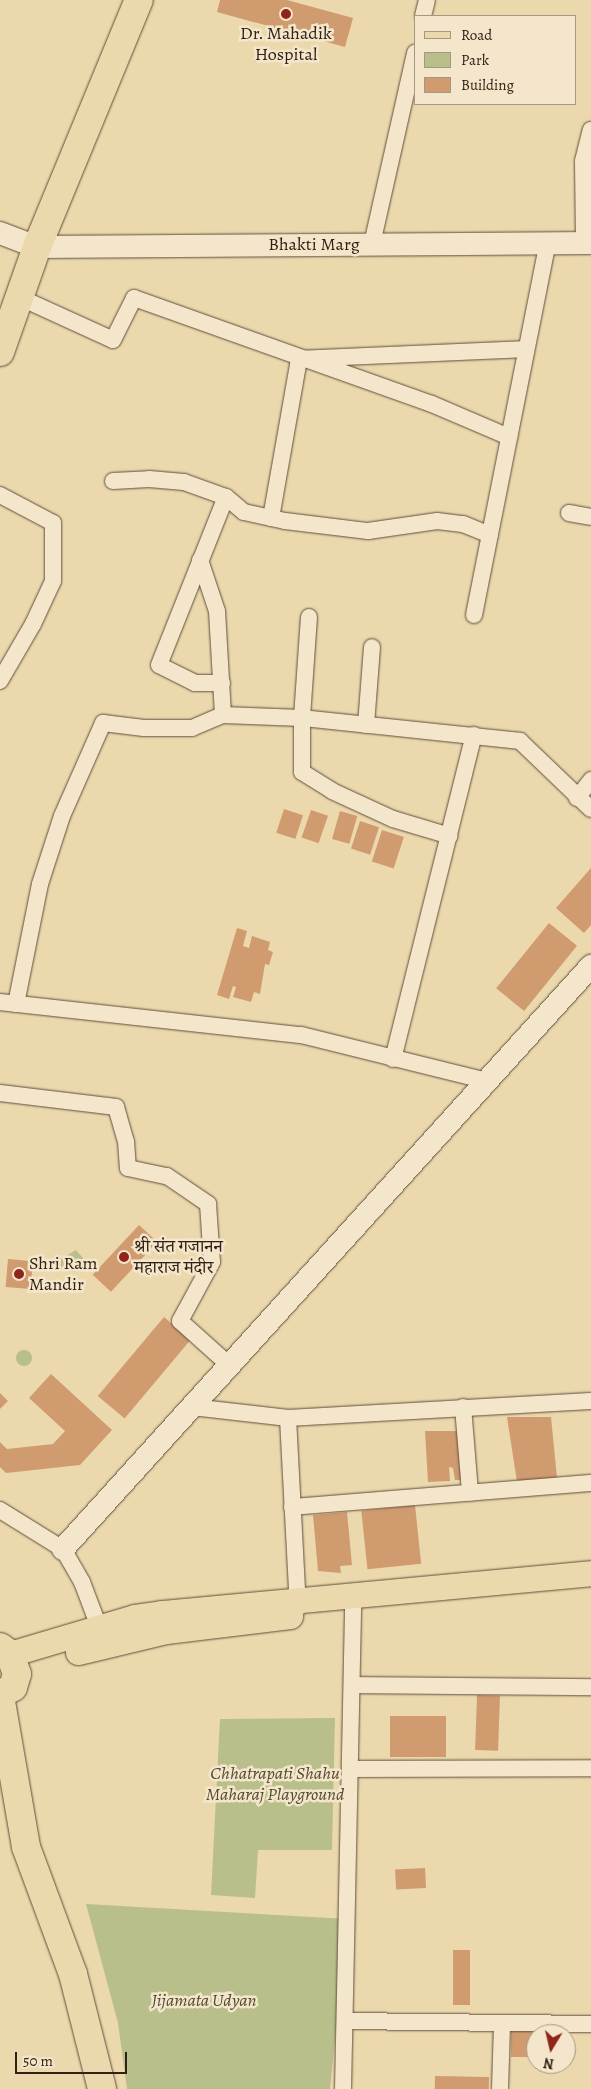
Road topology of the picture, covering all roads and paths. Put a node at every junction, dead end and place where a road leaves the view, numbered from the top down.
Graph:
1 (139, 0) edge
2 (426, 0) edge
3 (423, 15) edge
4 (414, 57) edge
5 (591, 130) edge
6 (0, 234) edge
7 (587, 243) edge
8 (372, 244) junction
9 (547, 245) junction
10 (37, 247) junction
11 (21, 298) junction
12 (2, 341) edge
13 (526, 349) junction
14 (299, 359) junction
15 (509, 437) junction
16 (113, 481) dead end
17 (0, 495) edge
18 (226, 497) junction
19 (569, 513) dead end
20 (591, 517) edge
21 (271, 518) junction
22 (490, 535) junction
23 (200, 560) junction
24 (474, 615) dead end
25 (309, 618) dead end
26 (372, 647) dead end
27 (0, 681) edge
28 (222, 683) junction
29 (223, 715) junction
30 (302, 718) junction
31 (366, 725) junction
32 (474, 736) junction
33 (591, 780) edge
34 (577, 798) junction
35 (591, 809) edge
36 (450, 836) junction
37 (591, 966) edge
38 (8, 1003) edge
39 (393, 1059) junction
40 (487, 1081) junction
41 (0, 1093) edge
42 (229, 1365) junction
43 (591, 1401) edge
44 (192, 1407) junction
45 (463, 1407) junction
46 (288, 1418) junction
47 (591, 1483) edge
48 (470, 1493) junction
49 (292, 1507) junction
50 (0, 1510) edge
51 (63, 1549) junction
52 (591, 1573) edge
53 (591, 1589) edge
54 (353, 1602) junction
55 (297, 1607) junction
56 (103, 1636) junction
57 (9, 1656) edge
58 (352, 1685) junction
59 (591, 1687) edge
60 (0, 1695) edge
61 (350, 1768) junction
62 (591, 1768) edge
63 (345, 2022) junction
64 (591, 2024) edge
65 (502, 2025) junction
66 (102, 2089) edge
67 (343, 2089) edge
68 (500, 2089) edge

1 - 10 highway
2 - 3 street
4 - 8 street
5 - 7 street
6 - 10 street, Bhakti Marg
7 - 9 street, Bhakti Marg
8 - 9 street, Bhakti Marg
8 - 10 street, Bhakti Marg
9 - 13 street
10 - 11 highway
11 - 12 highway
11 - 14 street
13 - 14 street
13 - 15 street
14 - 15 street
14 - 21 street
15 - 22 street
16 - 18 street
17 - 27 street
18 - 21 street
18 - 23 street
19 - 20 street
21 - 22 street
22 - 24 street
23 - 28 street
23 - 28 street
25 - 30 street
26 - 31 street
28 - 29 street
29 - 30 street
29 - 38 street
30 - 31 street
30 - 36 street
31 - 32 street
32 - 34 street
32 - 36 street
33 - 34 street
34 - 35 street
36 - 39 street
37 - 40 street
38 - 39 street
39 - 40 street
40 - 42 street
41 - 42 street
42 - 44 street
43 - 45 street
44 - 46 street
44 - 51 street
45 - 46 street
45 - 48 street
46 - 49 street
47 - 48 street
48 - 49 street
49 - 55 street
50 - 51 street
51 - 56 street
52 - 54 main road
53 - 54 main road
54 - 55 main road
54 - 58 street
55 - 56 main road
56 - 57 main road
57 - 60 highway
58 - 59 street
58 - 61 street
60 - 66 highway
61 - 62 street
61 - 63 street
63 - 65 street
63 - 67 street
64 - 65 street
65 - 68 street

